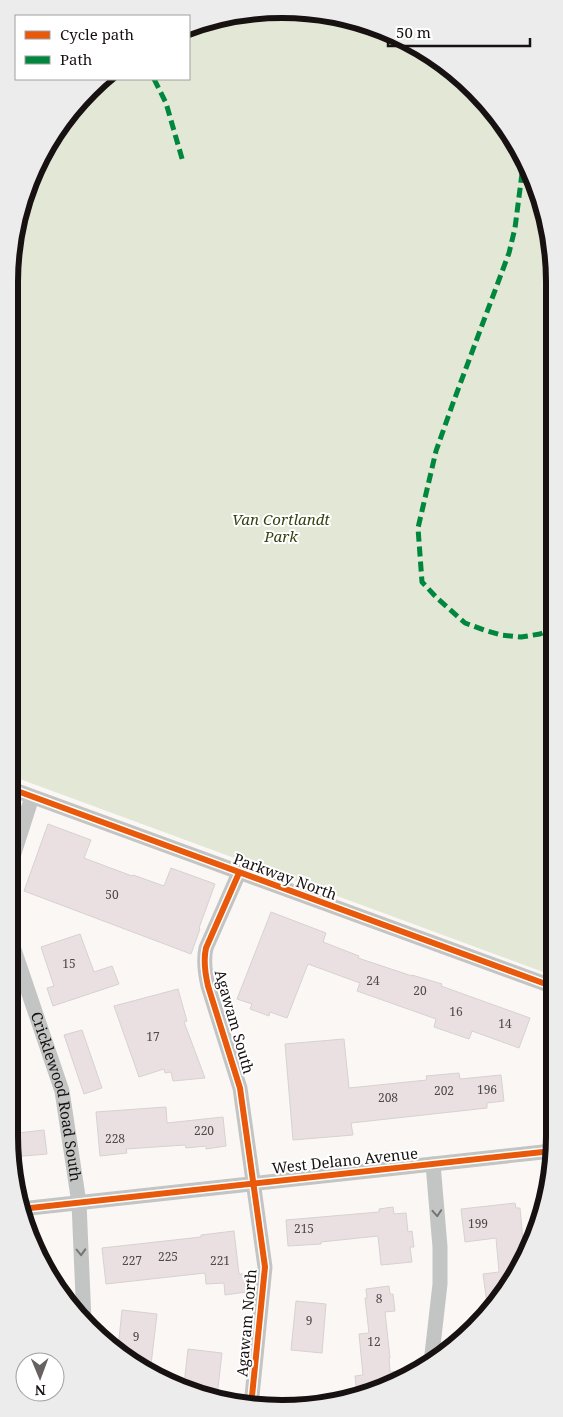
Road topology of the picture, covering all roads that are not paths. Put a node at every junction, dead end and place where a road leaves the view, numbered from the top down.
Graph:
1 (17, 791) edge
2 (32, 797) junction
3 (17, 843) edge
4 (239, 873) junction
5 (17, 959) edge
6 (546, 984) edge
7 (545, 1152) edge
8 (433, 1164) junction
9 (254, 1184) junction
10 (79, 1203) junction
11 (28, 1209) edge
12 (84, 1311) edge
13 (432, 1352) edge
14 (252, 1398) edge

1 - 2 street, Parkway North
2 - 3 street
2 - 4 street, Parkway North
4 - 6 street, Parkway North
4 - 9 street, Agawam South
5 - 10 street, Cricklewood Road South
7 - 8 street, West Delano Avenue
8 - 9 street, West Delano Avenue
8 -> 13 street
9 - 10 street, West Delano Avenue
9 - 14 street, Agawam North
10 - 11 street, West Delano Avenue
10 -> 12 street, Cricklewood Road South

